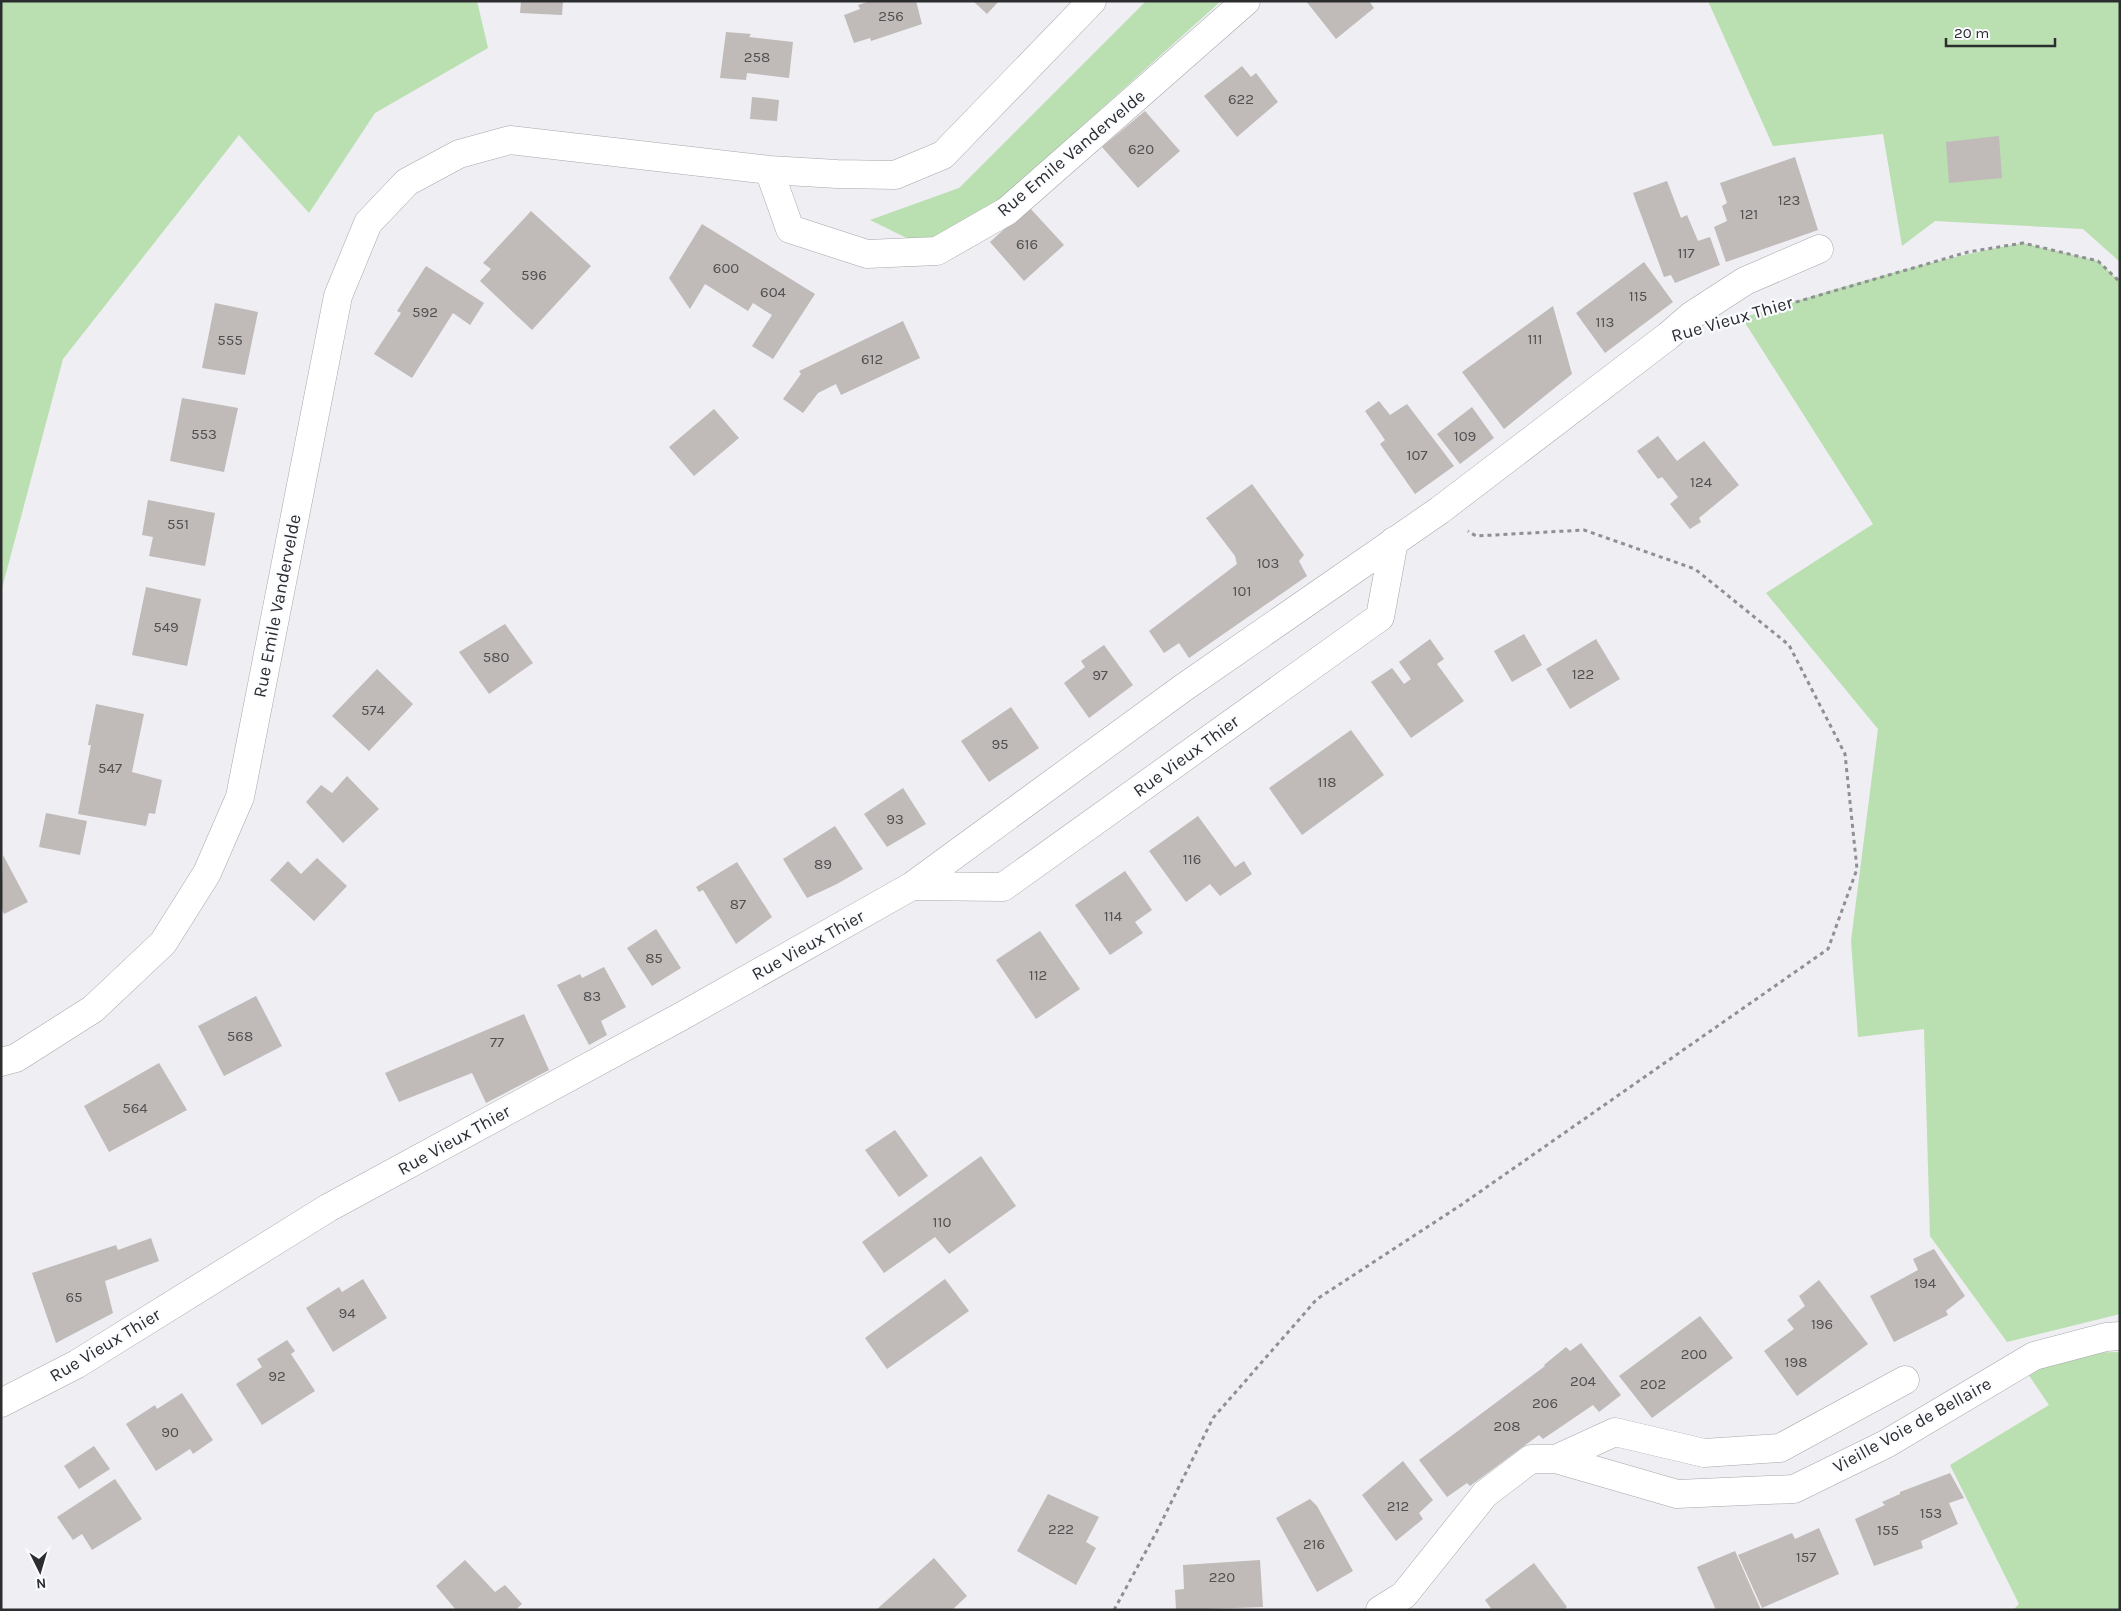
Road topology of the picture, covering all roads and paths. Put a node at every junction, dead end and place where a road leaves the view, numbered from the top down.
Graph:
1 (1092, 1) edge
2 (1246, 1) edge
3 (769, 170) junction
4 (1819, 248) dead end
5 (2120, 282) edge
6 (1760, 312) dead end
7 (1476, 536) dead end
8 (1394, 541) junction
9 (912, 886) junction
10 (1, 1062) edge
11 (2120, 1336) edge
12 (1905, 1380) dead end
13 (1, 1403) edge
14 (1556, 1459) junction
15 (1114, 1610) edge
16 (1380, 1610) edge

1 - 3 street
2 - 3 street, Rue Emile Vandervelde
3 - 10 street, Rue Emile Vandervelde
4 - 8 street, Rue Vieux Thier
5 - 6 path, Rue Vieux Thier
7 - 15 path
8 - 9 street, Rue Vieux Thier
8 - 9 street, Rue Vieux Thier
9 - 13 street, Rue Vieux Thier
11 - 14 street, Vieille Voie de Bellaire
12 - 14 street
14 - 16 street, Vieille Voie de Bellaire

